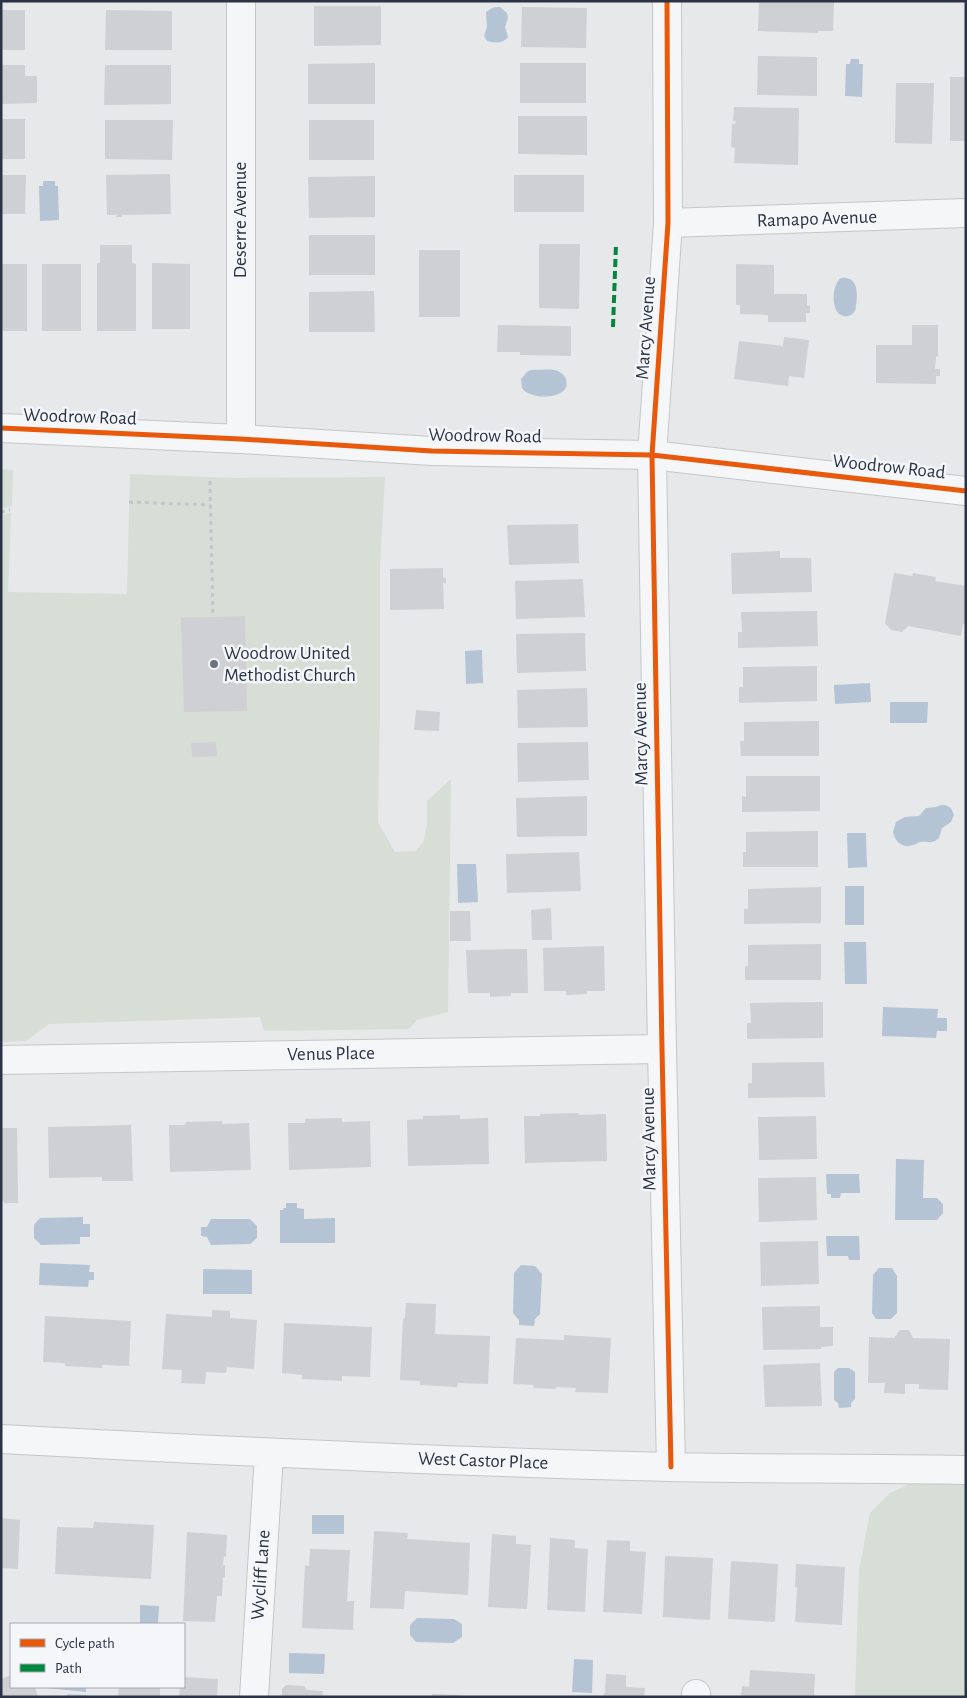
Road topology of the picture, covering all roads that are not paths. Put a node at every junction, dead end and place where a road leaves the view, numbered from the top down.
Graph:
1 (241, 1) edge
2 (667, 1) edge
3 (966, 213) edge
4 (668, 223) junction
5 (1, 428) edge
6 (241, 438) junction
7 (652, 455) junction
8 (966, 491) edge
9 (662, 1049) junction
10 (1, 1060) edge
11 (1, 1439) edge
12 (269, 1454) junction
13 (671, 1467) junction
14 (966, 1470) edge
15 (254, 1697) edge

1 - 6 street, Deserre Avenue
2 - 4 street, Marcy Avenue
3 - 4 street, Ramapo Avenue
4 - 7 street, Marcy Avenue
5 - 6 street, Woodrow Road
6 - 7 street, Woodrow Road
7 - 8 street, Woodrow Road
7 - 9 street, Marcy Avenue
9 - 10 street, Venus Place
9 - 13 street, Marcy Avenue
11 - 12 street, West Castor Place
12 - 13 street, West Castor Place
12 - 15 street, Wycliff Lane
13 - 14 street, West Castor Place

